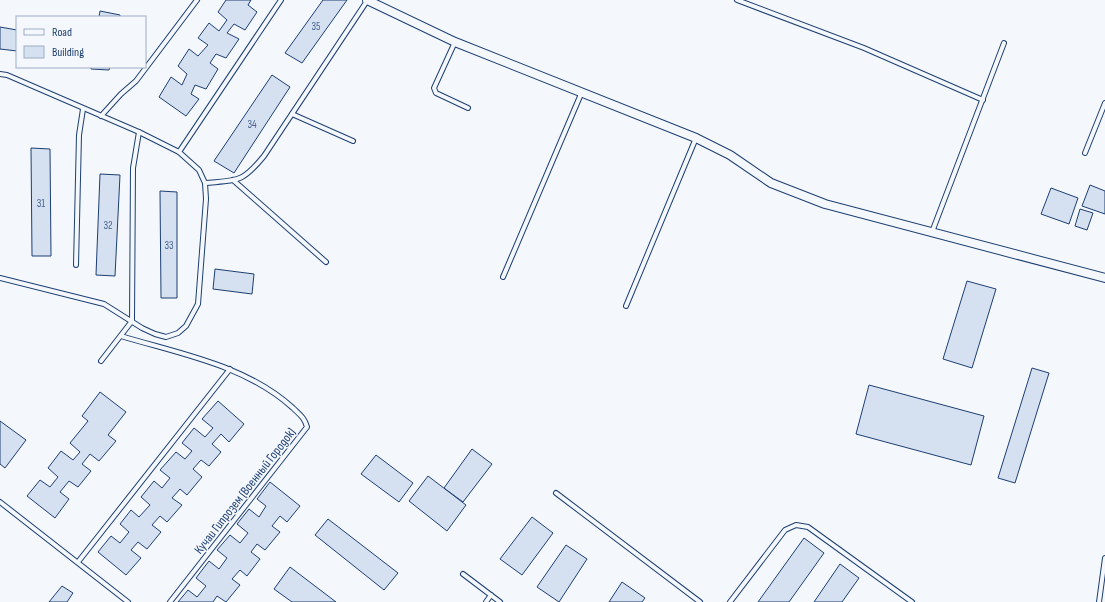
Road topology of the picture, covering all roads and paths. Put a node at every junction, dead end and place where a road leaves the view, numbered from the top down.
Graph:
1 (197, 0) edge
2 (281, 0) edge
3 (367, 0) edge
4 (737, 0) edge
5 (455, 42) junction
6 (1004, 43) dead end
7 (146, 68) edge
8 (146, 68) edge
9 (0, 74) edge
10 (582, 94) junction
11 (983, 100) junction
12 (1105, 103) edge
13 (83, 108) junction
14 (468, 108) dead end
15 (292, 114) junction
16 (101, 116) junction
17 (139, 132) junction
18 (696, 138) junction
19 (353, 141) dead end
20 (179, 152) junction
21 (1085, 153) dead end
22 (233, 180) junction
23 (205, 183) junction
24 (932, 232) junction
25 (326, 262) dead end
26 (76, 265) dead end
27 (503, 277) dead end
28 (0, 278) edge
29 (1105, 278) edge
30 (626, 306) dead end
31 (132, 321) junction
32 (121, 336) junction
33 (102, 361) dead end
34 (230, 369) junction
35 (556, 494) dead end
36 (0, 502) edge
37 (1105, 558) edge
38 (78, 562) junction
39 (463, 574) dead end
40 (491, 595) junction
41 (128, 602) edge
42 (170, 602) edge
43 (486, 602) edge
44 (500, 602) edge
45 (700, 602) edge
46 (730, 602) edge
47 (912, 602) edge
48 (1099, 602) edge

1 - 8 lane
2 - 20 lane
3 - 5 street
3 - 15 lane
4 - 11 lane
5 - 10 street
5 - 14 lane
6 - 11 lane
7 - 16 lane
9 - 13 lane
10 - 18 street
10 - 27 lane
11 - 24 lane
12 - 21 lane
13 - 16 lane
13 - 26 lane
15 - 19 lane
15 - 22 lane
16 - 17 lane
17 - 20 lane
17 - 31 lane
18 - 24 street
18 - 30 lane
20 - 23 lane
22 - 23 lane
22 - 25 lane
23 - 31 lane
24 - 29 street
28 - 31 lane
31 - 32 lane
32 - 33 lane
32 - 34 lane, Кучаи Гипрозем (Военный Городок)
34 - 38 lane
34 - 42 lane, Кучаи Гипрозем (Военный Городок)
35 - 45 lane
36 - 38 lane
37 - 48 lane
38 - 41 lane
39 - 40 lane
40 - 43 lane
40 - 44 lane
46 - 47 lane

